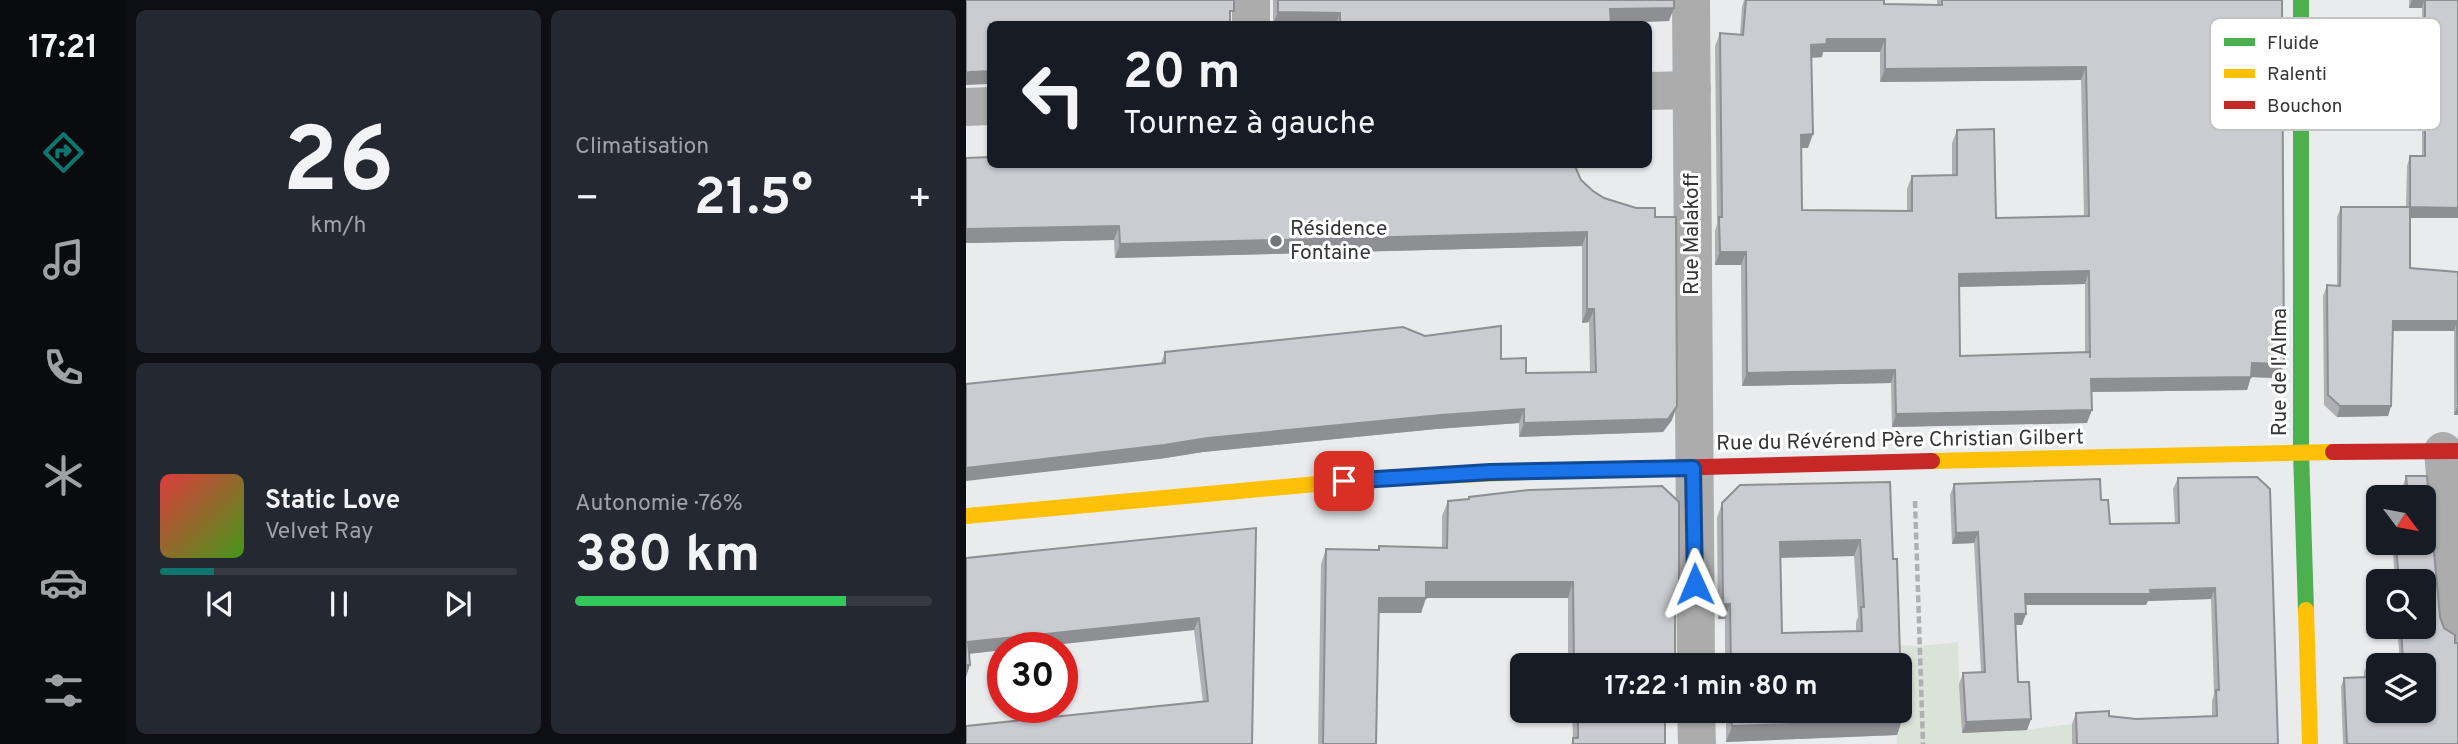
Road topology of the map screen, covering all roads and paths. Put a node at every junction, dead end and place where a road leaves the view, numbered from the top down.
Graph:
1 (1251, 0) edge
2 (1691, 0) edge
3 (2301, 0) edge
4 (2301, 18) edge
5 (1251, 21) edge
6 (1692, 90) junction
7 (1652, 91) edge
8 (987, 106) edge
9 (966, 107) edge
10 (2301, 130) edge
11 (2451, 451) edge
12 (2301, 452) junction
13 (1913, 461) junction
14 (1693, 468) junction
15 (966, 516) edge
16 (2458, 624) edge
17 (1696, 653) edge
18 (1696, 723) edge
19 (1697, 744) edge
20 (1923, 744) edge
21 (2311, 744) edge

1 - 5 street
2 - 6 street, Rue Malakoff
3 - 4 street, Rue de l'Alma
6 - 7 street
6 - 14 street, Rue Malakoff
8 - 9 street
10 - 12 street, Rue de l'Alma
11 - 12 street, Rue du Révérend Père Christian Gilbert
11 - 16 street
12 - 13 street, Rue du Révérend Père Christian Gilbert
12 - 21 street, Rue de l'Alma
13 - 14 street, Rue du Révérend Père Christian Gilbert
13 - 20 path
14 - 15 street, Rue du Révérend Père Christian Gilbert
14 - 17 street, Rue Malakoff
18 - 19 street

